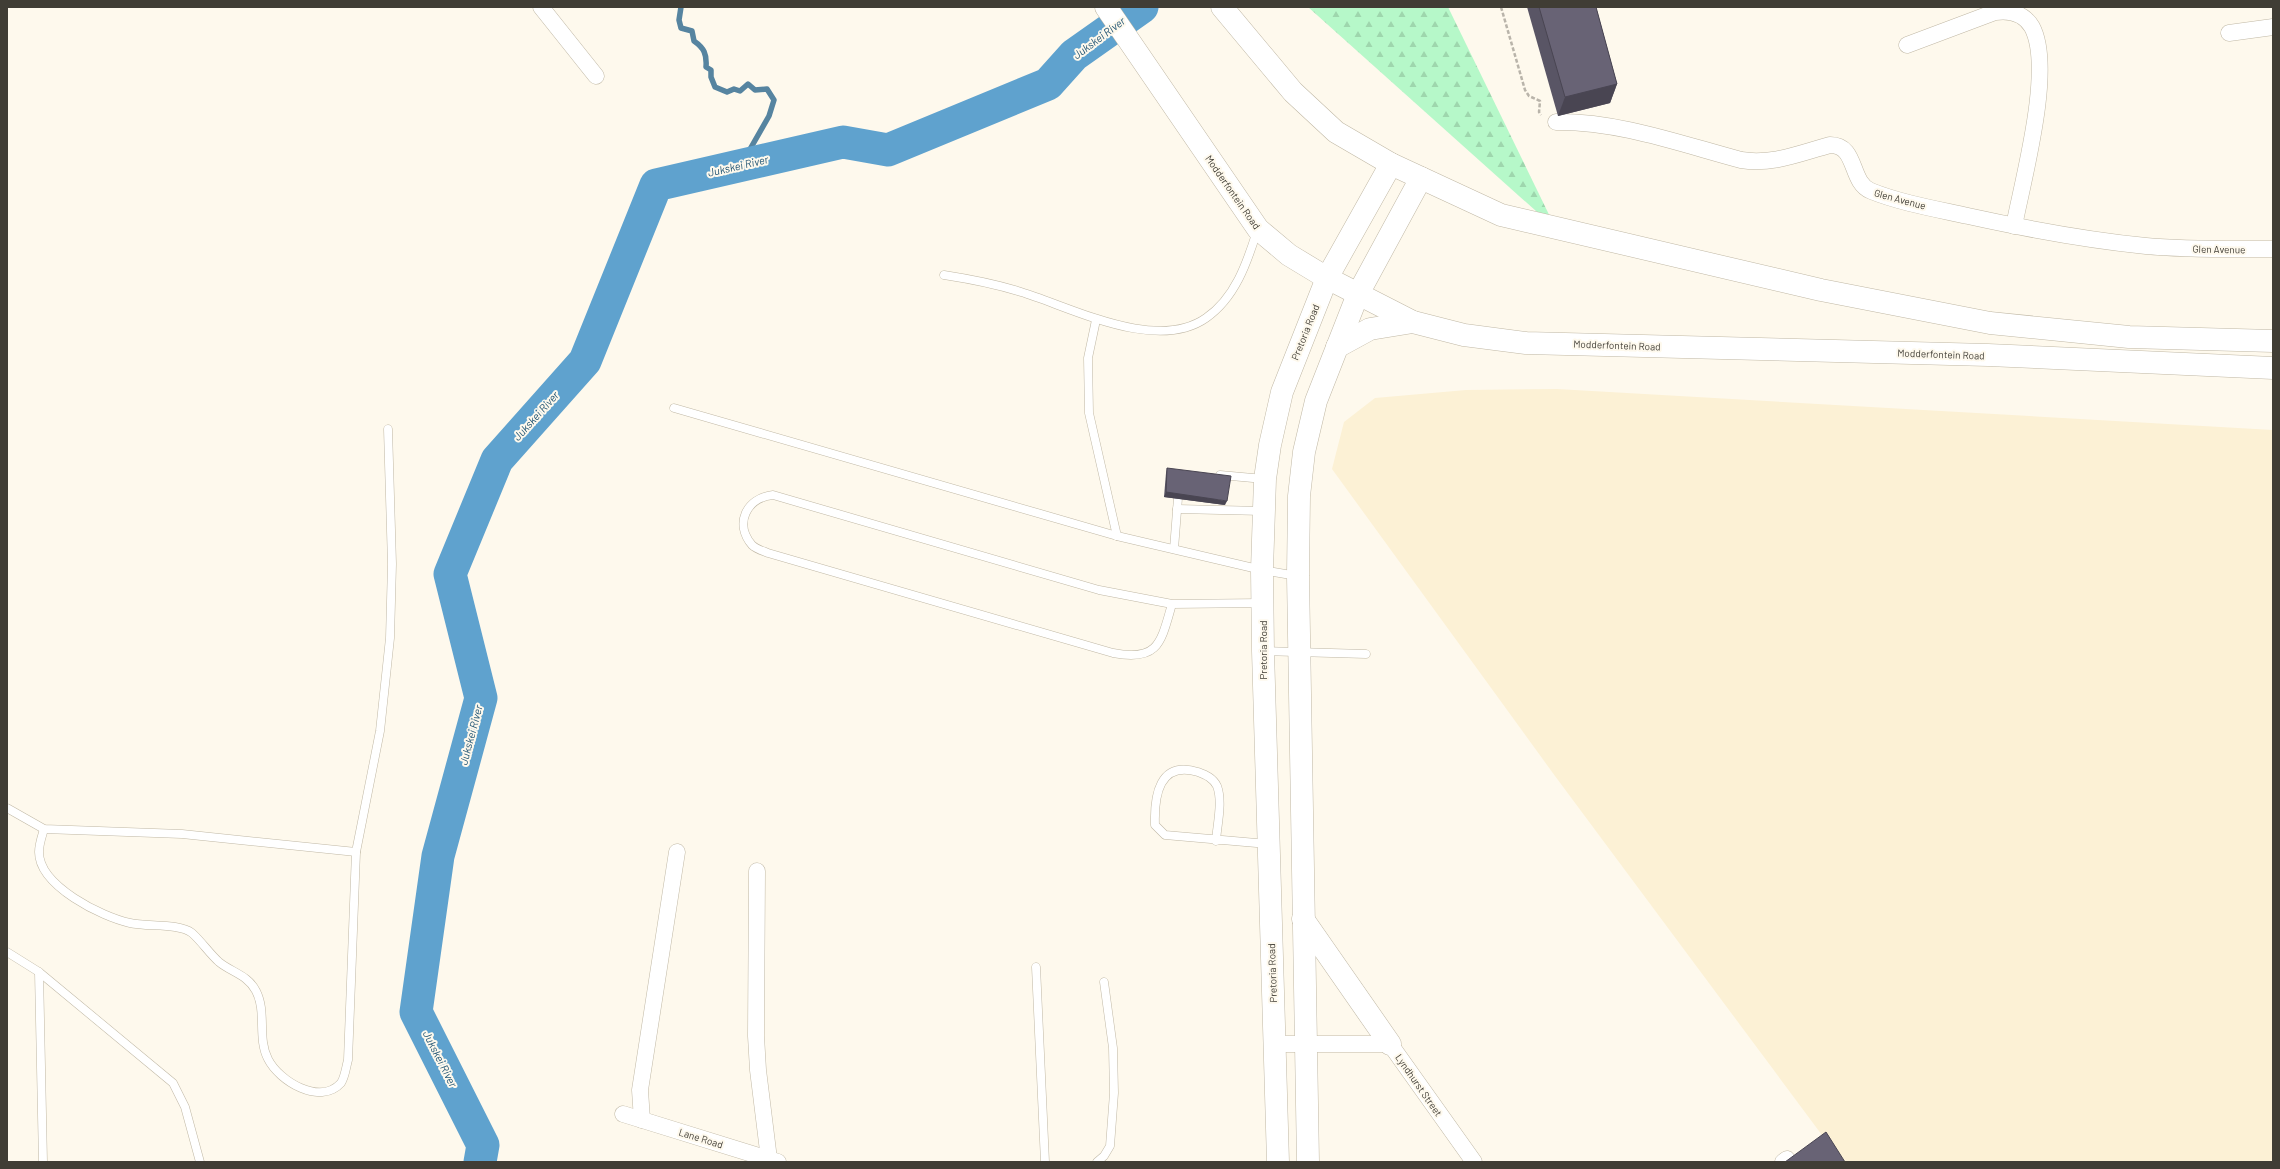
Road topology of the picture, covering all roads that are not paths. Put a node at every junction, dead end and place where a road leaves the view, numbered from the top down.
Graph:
1 (541, 7) edge
2 (1106, 7) edge
3 (1222, 7) edge
4 (2273, 27) edge
5 (2229, 33) dead end
6 (1907, 45) dead end
7 (596, 76) dead end
8 (1556, 122) road end
9 (1391, 164) junction
10 (1421, 178) junction
11 (2014, 226) junction
12 (1258, 229) junction
13 (2273, 249) edge
14 (944, 275) dead end
15 (1327, 278) junction
16 (1358, 294) junction
17 (1096, 320) junction
18 (1412, 322) junction
19 (2273, 341) edge
20 (1337, 348) junction
21 (2273, 368) edge
22 (674, 408) dead end
23 (388, 429) dead end
24 (1208, 474) edge
25 (1265, 479) junction
26 (1178, 498) edge
27 (1177, 509) junction
28 (1264, 511) junction
29 (1117, 536) junction
30 (1174, 549) junction
31 (1262, 570) junction
32 (1298, 576) junction
33 (1172, 604) junction
34 (1263, 604) junction
35 (1263, 651) junction
36 (1299, 653) junction
37 (1366, 654) dead end
38 (7, 808) edge
39 (44, 829) junction
40 (1216, 841) junction
41 (1302, 843) junction
42 (1268, 844) junction
43 (356, 852) junction
44 (677, 852) dead end
45 (757, 871) dead end
46 (1303, 919) junction
47 (7, 952) edge
48 (1036, 967) dead end
49 (39, 972) junction
50 (1104, 982) dead end
51 (1307, 1043) junction
52 (1274, 1044) junction
53 (1390, 1044) junction
54 (623, 1114) dead end
55 (642, 1120) junction
56 (774, 1161) edge
57 (42, 1162) edge
58 (200, 1162) edge
59 (1045, 1162) edge
60 (1097, 1162) edge
61 (1278, 1162) edge
62 (1308, 1162) edge
63 (1474, 1162) edge

1 - 7 street
2 - 12 main road, Modderfontein Road
3 - 9 main road
4 - 5 street
6 - 11 street
8 - 11 street, Glen Avenue
9 - 10 main road
9 - 15 main road, Pretoria Road
10 - 16 main road
10 - 19 main road
11 - 13 street, Glen Avenue
12 - 15 main road, Modderfontein Road
12 - 17 lane
14 - 17 lane
15 - 16 main road, Modderfontein Road
15 - 25 main road, Pretoria Road
16 - 18 main road, Modderfontein Road
16 - 20 main road
17 - 29 lane
18 - 20 main road
18 - 21 main road, Modderfontein Road
20 - 32 main road
22 - 29 lane
23 - 43 lane
24 - 25 lane
25 - 28 main road, Pretoria Road
26 - 27 lane
27 - 28 lane
27 - 30 lane
28 - 31 main road, Pretoria Road
29 - 30 lane
30 - 31 lane
31 - 32 lane
31 - 34 main road, Pretoria Road
32 - 36 main road
33 - 33 lane
33 - 34 lane
34 - 35 main road, Pretoria Road
35 - 36 lane
35 - 42 main road, Pretoria Road
36 - 37 lane
36 - 41 main road
38 - 39 lane
39 - 43 lane
39 - 43 lane
40 - 40 lane
40 - 42 lane
41 - 42 main road
41 - 46 main road
42 - 52 main road, Pretoria Road
44 - 55 street
45 - 56 street
46 - 51 main road
46 - 53 main road
47 - 49 lane
48 - 59 lane
49 - 57 lane
49 - 58 lane
50 - 60 lane
51 - 52 street, Lyndhurst Street
51 - 53 street, Lyndhurst Street
51 - 62 main road
52 - 61 main road, Pretoria Road
53 - 63 street, Lyndhurst Street
54 - 55 street, Lane Road
55 - 56 street, Lane Road

